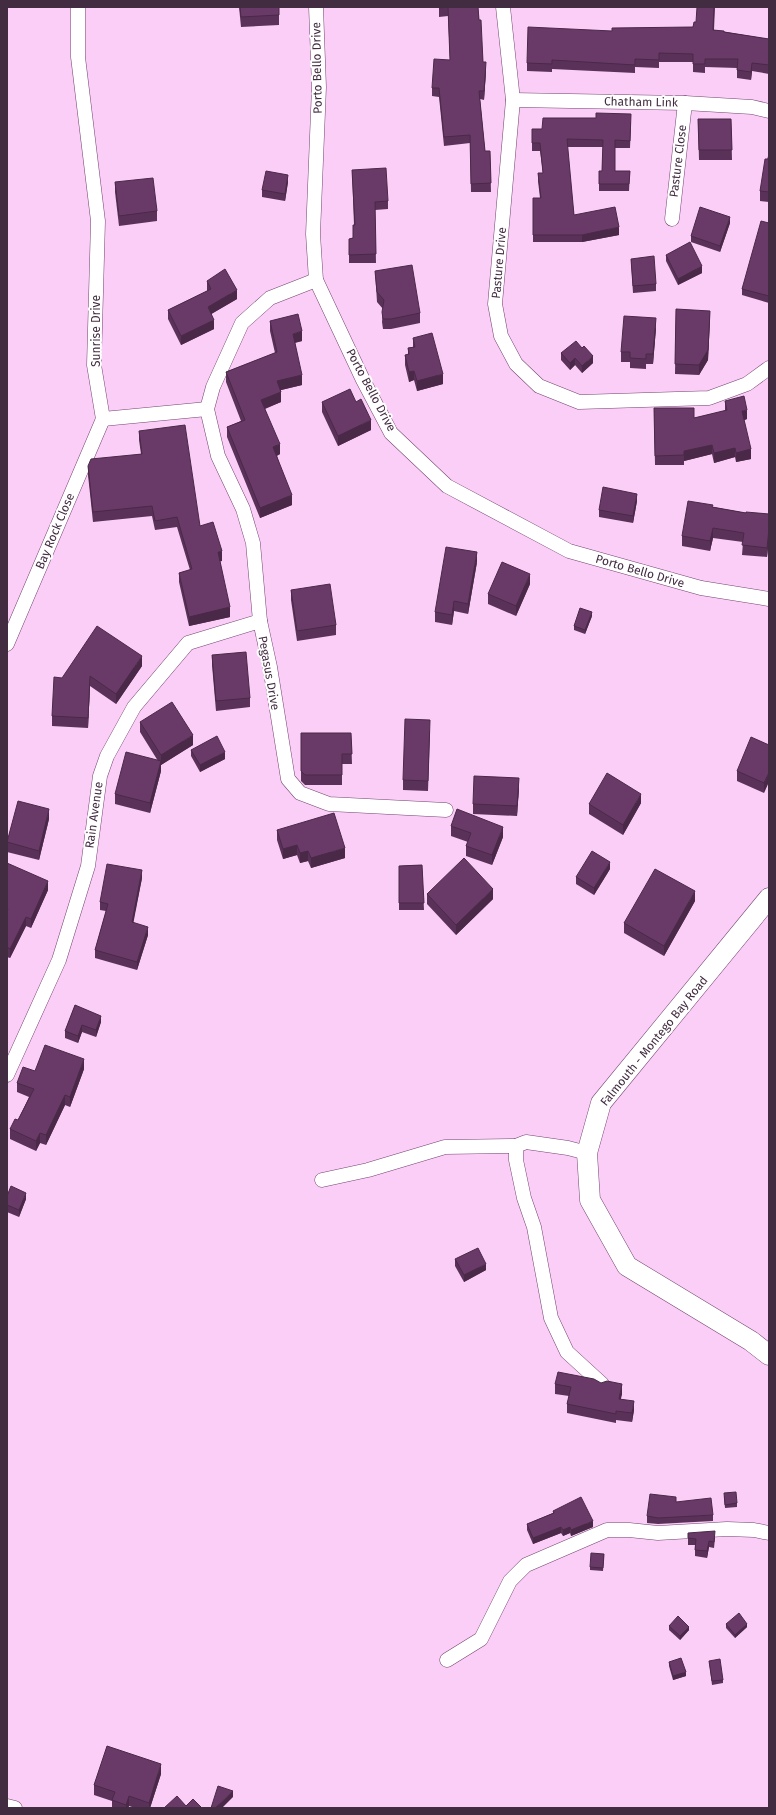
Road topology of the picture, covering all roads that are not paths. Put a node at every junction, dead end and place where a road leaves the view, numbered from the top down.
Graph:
1 (78, 7) edge
2 (316, 7) edge
3 (503, 7) edge
4 (513, 100) junction
5 (685, 103) junction
6 (769, 111) edge
7 (672, 219) dead end
8 (316, 280) junction
9 (769, 368) edge
10 (207, 409) junction
11 (103, 419) junction
12 (769, 599) edge
13 (260, 621) junction
14 (7, 644) edge
15 (446, 810) dead end
16 (769, 898) edge
17 (7, 1075) edge
18 (516, 1146) junction
19 (587, 1153) junction
20 (322, 1180) dead end
21 (769, 1355) edge
22 (602, 1384) edge
23 (769, 1533) edge
24 (447, 1660) dead end
25 (7, 1806) edge
26 (15, 1808) edge

1 - 11 street, Sunrise Drive
2 - 8 street, Porto Bello Drive
3 - 4 street, Pasture Drive
4 - 5 street, Chatham Link
4 - 9 street, Pasture Drive
5 - 6 street, Chatham Link
5 - 7 street, Pasture Close
8 - 10 street
8 - 12 street, Porto Bello Drive
10 - 11 street
10 - 13 street, Pegasus Drive
11 - 14 street, Bay Rock Close
13 - 15 street, Pegasus Drive
13 - 17 street, Rain Avenue
16 - 19 main road, Falmouth - Montego Bay Road
18 - 19 street
18 - 20 street
18 - 22 street
19 - 21 main road, Falmouth - Montego Bay Road
23 - 24 street
25 - 26 street

